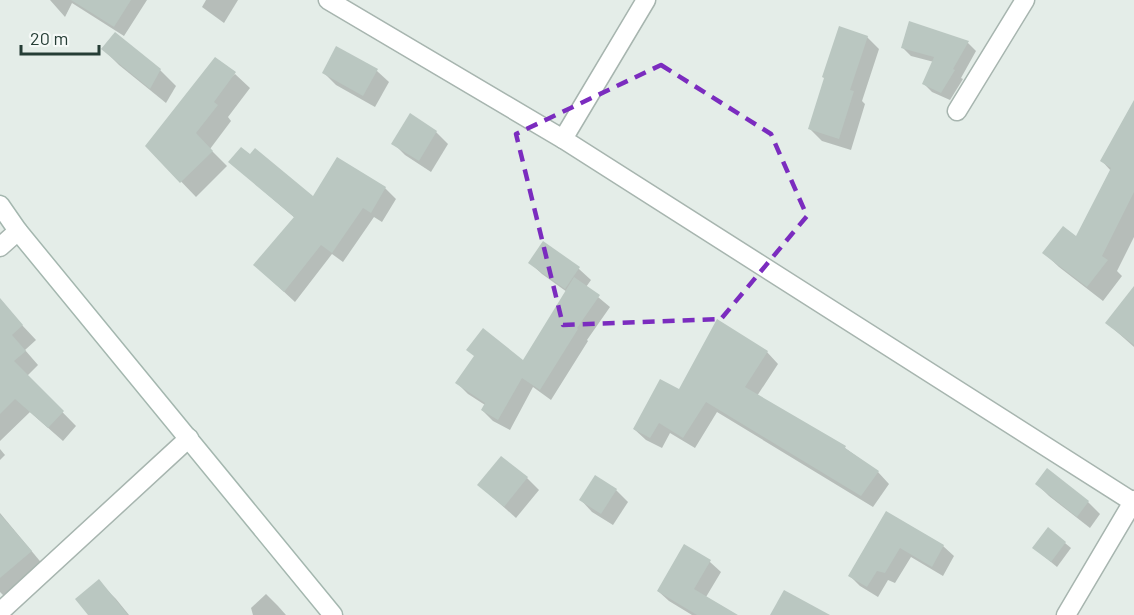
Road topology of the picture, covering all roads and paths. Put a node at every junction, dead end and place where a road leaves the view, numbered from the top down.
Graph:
1 (328, 0) edge
2 (646, 0) edge
3 (1025, 0) edge
4 (957, 111) dead end
5 (562, 140) junction
6 (0, 205) edge
7 (18, 231) junction
8 (0, 247) edge
9 (189, 438) junction
10 (1133, 501) edge
11 (0, 612) edge
12 (333, 615) edge
13 (1066, 615) edge

1 - 5 street
2 - 5 street
3 - 4 street
5 - 10 street
6 - 7 street
7 - 8 street
7 - 9 street
9 - 11 street
9 - 12 street
10 - 13 street

